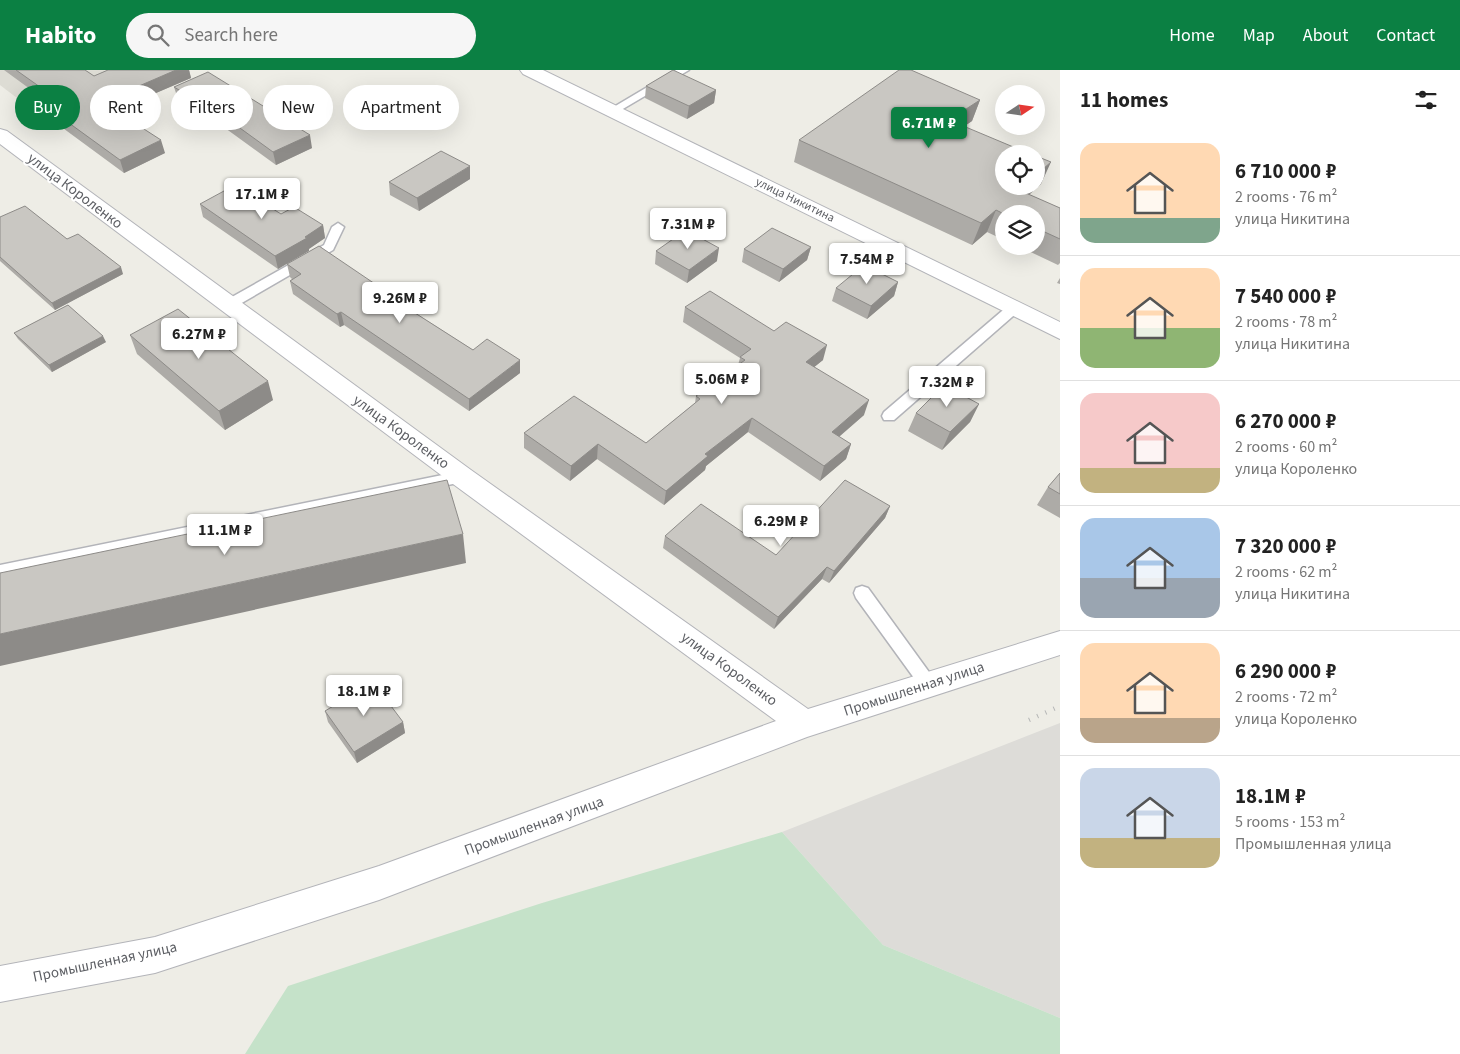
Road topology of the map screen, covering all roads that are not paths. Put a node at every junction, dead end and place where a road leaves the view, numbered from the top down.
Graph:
1 (529, 70) edge
2 (684, 70) edge
3 (612, 110) junction
4 (0, 135) edge
5 (338, 227) dead end
6 (228, 305) junction
7 (1014, 308) junction
8 (1060, 331) edge
9 (889, 416) dead end
10 (462, 477) junction
11 (0, 572) edge
12 (862, 593) dead end
13 (1060, 642) edge
14 (928, 684) junction
15 (804, 724) junction
16 (0, 984) edge

1 - 3 street, улица Никитина
2 - 3 lane
3 - 7 street, улица Никитина
4 - 6 street, улица Короленко
5 - 6 lane
6 - 10 street, улица Короленко
7 - 8 street, улица Никитина
7 - 9 lane
10 - 11 lane
10 - 15 street, улица Короленко
12 - 14 lane
13 - 14 street, Промышленная улица
14 - 15 street, Промышленная улица
15 - 16 street, Промышленная улица

